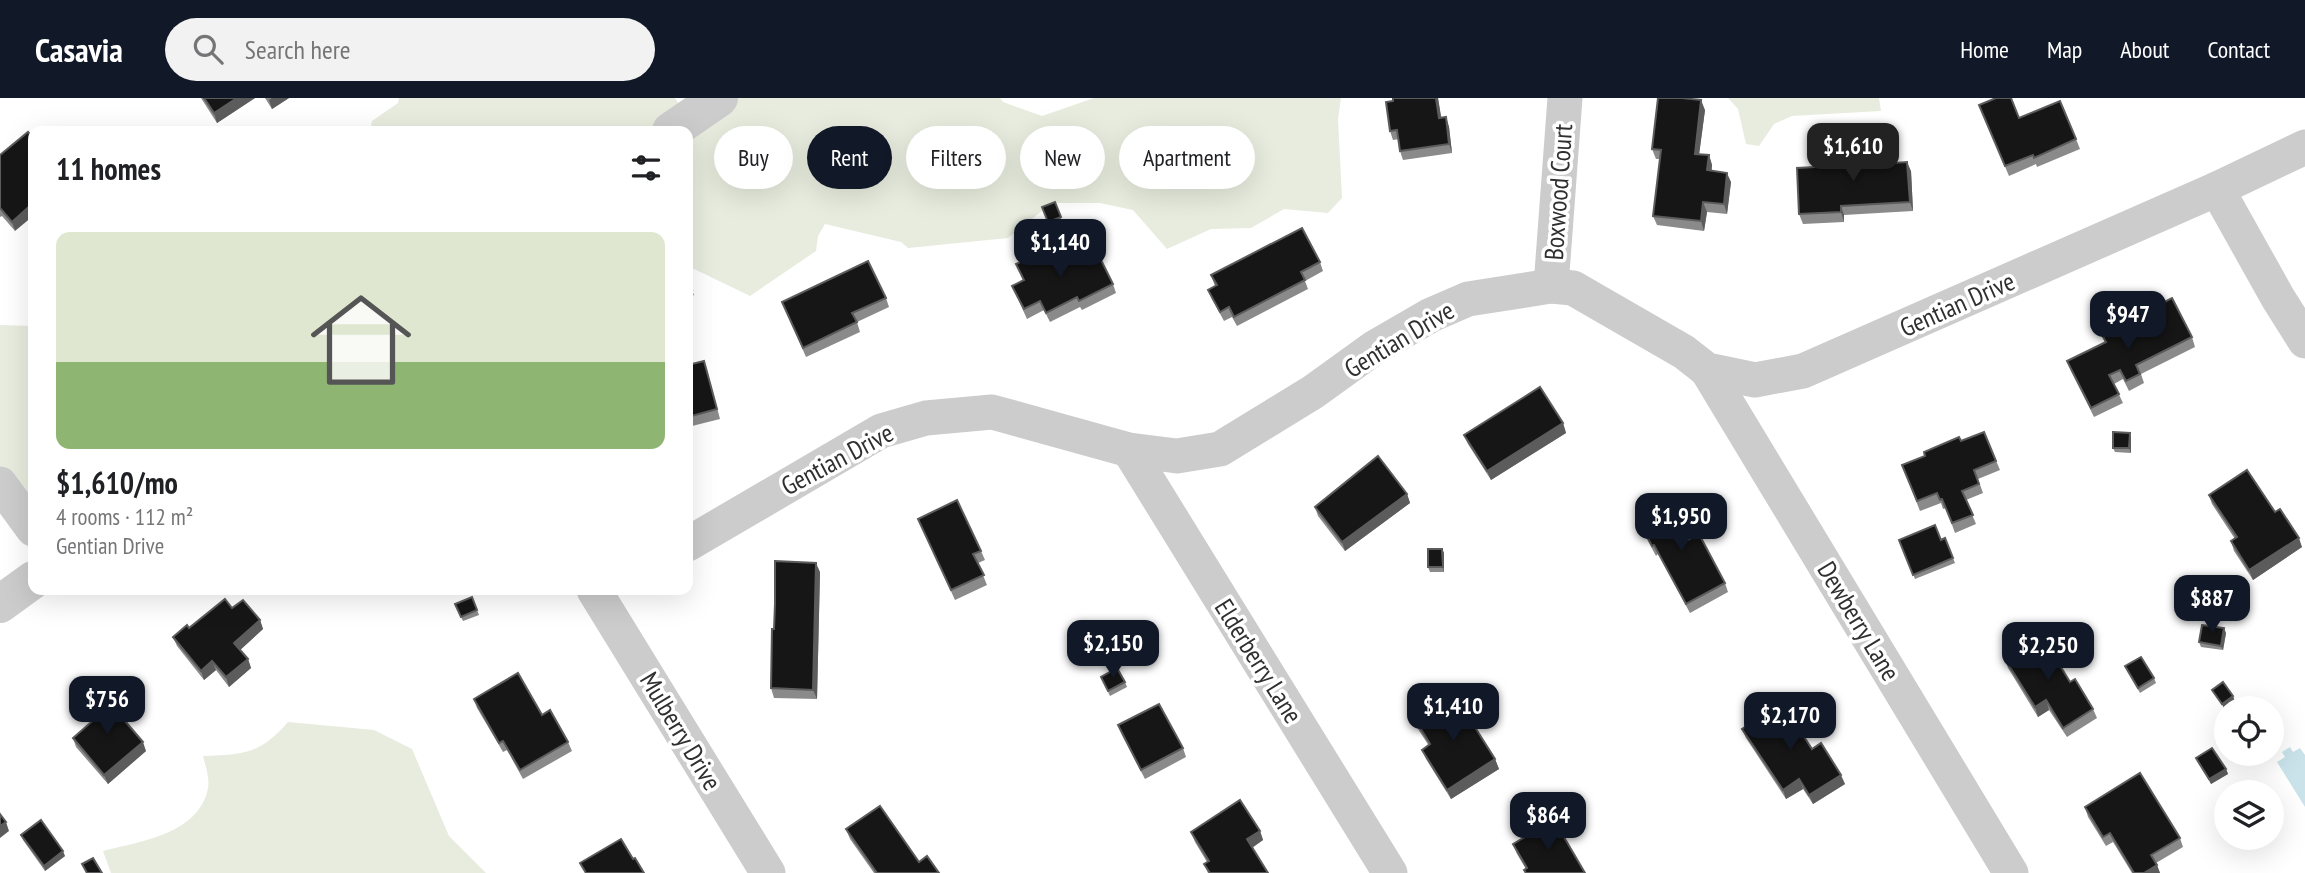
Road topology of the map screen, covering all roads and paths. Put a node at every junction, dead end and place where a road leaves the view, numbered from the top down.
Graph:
1 (719, 98) edge
2 (1565, 98) edge
3 (678, 126) edge
4 (2305, 148) edge
5 (2217, 189) junction
6 (1551, 286) junction
7 (2305, 341) edge
8 (1707, 370) junction
9 (1129, 450) junction
10 (0, 484) edge
11 (28, 521) edge
12 (693, 541) edge
13 (28, 584) edge
14 (603, 595) edge
15 (0, 604) edge
16 (768, 873) edge
17 (1390, 873) edge
18 (2011, 873) edge

1 - 3 street
2 - 6 street, Boxwood Court
4 - 5 street, Gentian Drive
5 - 7 street
5 - 8 street, Gentian Drive
6 - 8 street, Gentian Drive
6 - 9 street, Gentian Drive
8 - 18 street, Dewberry Lane
9 - 12 street, Gentian Drive
9 - 17 street, Elderberry Lane
10 - 11 street
13 - 15 street
14 - 16 street, Mulberry Drive

